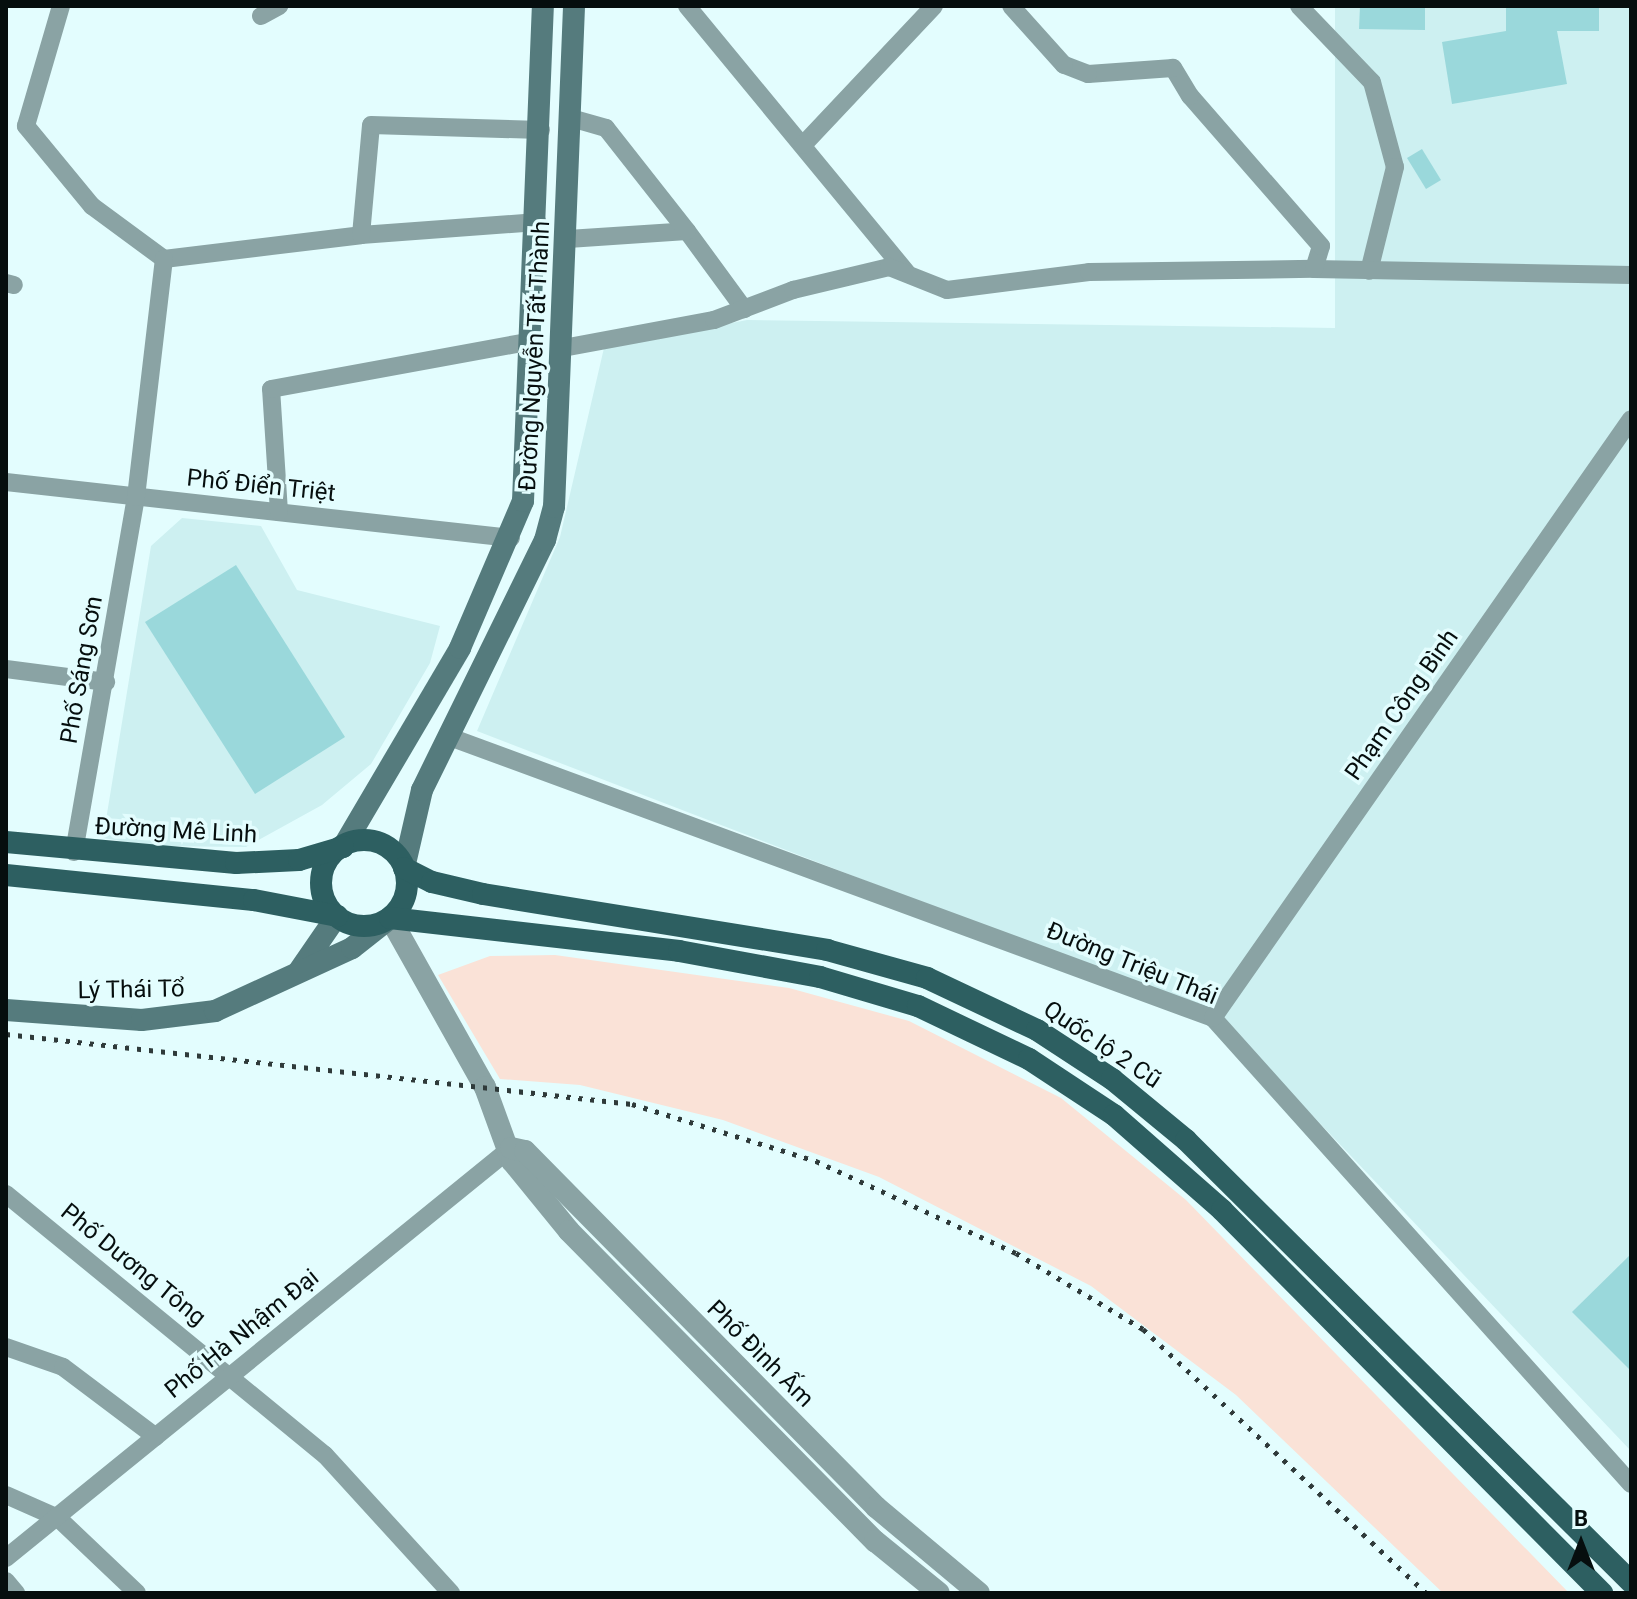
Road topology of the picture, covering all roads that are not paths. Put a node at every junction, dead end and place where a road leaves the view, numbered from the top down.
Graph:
1 (61, 6) edge
2 (279, 6) edge
3 (543, 6) edge
4 (574, 6) edge
5 (934, 6) edge
6 (1011, 6) edge
7 (1299, 6) edge
8 (692, 8) edge
9 (261, 16) dead end
10 (571, 118) junction
11 (26, 126) junction
12 (6, 128) edge
13 (541, 130) junction
14 (803, 145) junction
15 (538, 222) junction
16 (687, 231) junction
17 (361, 235) junction
18 (568, 239) junction
19 (164, 259) junction
20 (1314, 269) junction
21 (1369, 271) junction
22 (907, 274) junction
23 (1631, 275) edge
24 (744, 309) junction
25 (533, 341) junction
26 (563, 348) junction
27 (1631, 419) edge
28 (6, 482) edge
29 (136, 497) junction
30 (279, 512) junction
31 (511, 538) junction
32 (6, 669) edge
33 (106, 682) junction
34 (447, 736) junction
35 (6, 842) edge
36 (343, 847) junction
37 (74, 852) junction
38 (404, 868) junction
39 (6, 875) edge
40 (337, 916) junction
41 (390, 918) junction
42 (296, 975) junction
43 (6, 1010) edge
44 (1213, 1018) junction
45 (511, 1148) junction
46 (6, 1194) edge
47 (6, 1347) edge
48 (228, 1374) junction
49 (156, 1437) junction
50 (1631, 1484) edge
51 (6, 1495) edge
52 (58, 1518) junction
53 (6, 1558) edge
54 (6, 1581) edge
55 (1631, 1582) edge
56 (953, 1585) edge
57 (1596, 1587) edge
58 (16, 1593) edge
59 (137, 1593) edge
60 (451, 1593) edge
61 (939, 1593) edge
62 (979, 1593) edge

1 - 11 street
2 - 9 street
3 - 13 main road, Đường Nguyễn Tất Thành
4 - 10 main road, Đường Nguyễn Tất Thành
5 - 14 street
6 - 20 street
7 - 21 street
8 - 14 street
10 - 16 street
10 - 18 main road, Đường Nguyễn Tất Thành
11 - 12 street
11 - 19 street
13 - 15 main road, Đường Nguyễn Tất Thành
13 - 17 street
14 - 22 street
15 - 17 street
15 - 25 main road, Đường Nguyễn Tất Thành
16 - 18 street
16 - 24 street
17 - 19 street
18 - 26 main road, Đường Nguyễn Tất Thành
19 - 29 street, Phố Sáng Sơn
20 - 21 street
20 - 22 street
21 - 23 street
22 - 24 street
24 - 26 street
25 - 30 street
25 - 31 main road, Đường Nguyễn Tất Thành
26 - 34 main road, Đường Nguyễn Tất Thành
27 - 44 street, Phạm Công Bình
28 - 29 street, Phố Điển Triệt
29 - 30 street, Phố Điển Triệt
29 - 33 street, Phố Sáng Sơn
30 - 31 street, Phố Điển Triệt
31 - 36 main road, Đường Nguyễn Tất Thành
32 - 33 street
33 - 37 street, Phố Sáng Sơn
34 - 38 main road, Đường Nguyễn Tất Thành
34 - 44 street, Đường Triệu Thái
35 - 37 main road, Đường Mê Linh
36 - 37 main road, Đường Mê Linh
36 - 38 main road
36 - 40 main road
38 - 41 main road
38 - 55 main road, Quốc lộ 2 Cũ
39 - 40 main road
40 - 41 main road
40 - 42 main road
41 - 42 main road, Lý Thái Tổ
41 - 45 street, Phố Đình Ấm
41 - 57 main road
42 - 43 main road, Lý Thái Tổ
44 - 50 street, Đường Triệu Thái
45 - 48 street, Phố Hà Nhậm Đại
45 - 56 street, Phố Đình Ấm
45 - 61 street, Phố Đình Ấm
46 - 48 street, Phố Dương Tông
47 - 49 street
48 - 49 street, Phố Hà Nhậm Đại
48 - 60 street, Phố Dương Tông
49 - 52 street, Phố Hà Nhậm Đại
51 - 52 street
52 - 53 street, Phố Hà Nhậm Đại
52 - 59 street
54 - 58 street
56 - 62 street, Phố Đình Ấm

